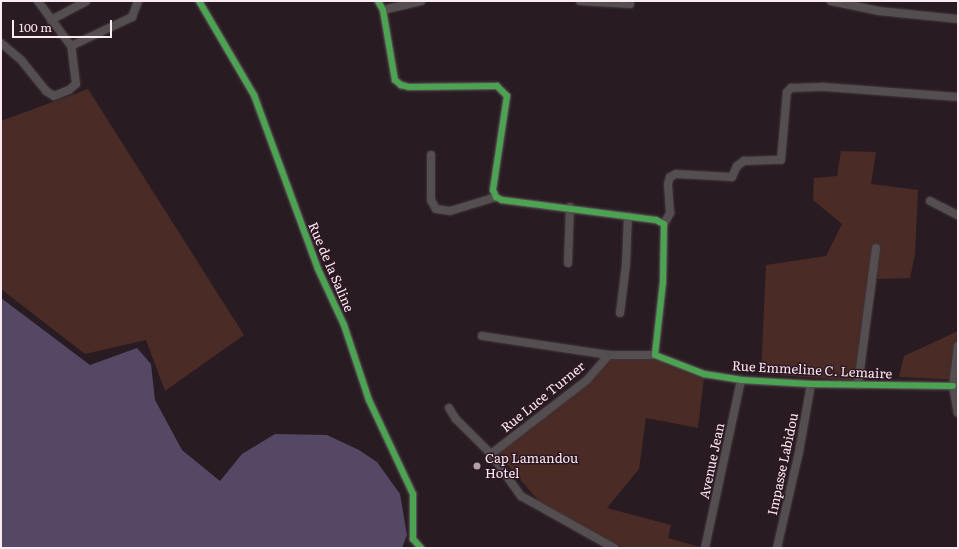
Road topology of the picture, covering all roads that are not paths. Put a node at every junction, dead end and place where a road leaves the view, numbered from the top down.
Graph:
1 (38, 1) edge
2 (86, 1) edge
3 (138, 1) edge
4 (199, 1) edge
5 (378, 1) edge
6 (421, 1) edge
7 (580, 1) edge
8 (630, 1) edge
9 (831, 1) edge
10 (383, 10) junction
11 (958, 18) edge
12 (51, 20) junction
13 (1, 43) edge
14 (71, 46) junction
15 (958, 97) edge
16 (431, 155) dead end
17 (496, 197) junction
18 (930, 201) dead end
19 (570, 208) junction
20 (958, 215) edge
21 (628, 216) junction
22 (664, 224) junction
23 (876, 248) dead end
24 (568, 263) dead end
25 (620, 313) dead end
26 (482, 336) dead end
27 (958, 346) edge
28 (609, 355) junction
29 (655, 355) junction
30 (741, 380) junction
31 (811, 384) junction
32 (858, 385) junction
33 (953, 386) junction
34 (449, 408) dead end
35 (958, 413) edge
36 (491, 454) junction
37 (422, 548) edge
38 (614, 548) edge
39 (705, 548) edge
40 (777, 548) edge

1 - 12 street
2 - 12 street
3 - 14 street
4 - 37 street, Rue de la Saline
5 - 10 street
6 - 10 street
7 - 8 street
9 - 11 street
10 - 17 street
12 - 14 street
13 - 14 street
15 - 22 street
16 - 17 street
17 - 19 street
18 - 20 street
19 - 21 street
19 - 24 street
21 - 22 street
21 - 25 street
22 - 29 street
23 - 32 street
26 - 28 street
27 - 33 street
28 - 29 street
28 - 36 street, Rue Luce Turner
29 - 30 street, Rue Emmeline C. Lemaire
30 - 31 street, Rue Emmeline C. Lemaire
30 - 39 street, Avenue Jean
31 - 32 street, Rue Emmeline C. Lemaire
31 - 40 street, Impasse Labidou
32 - 33 street, Rue Emmeline C. Lemaire
33 - 35 street
34 - 36 street
36 - 38 street

